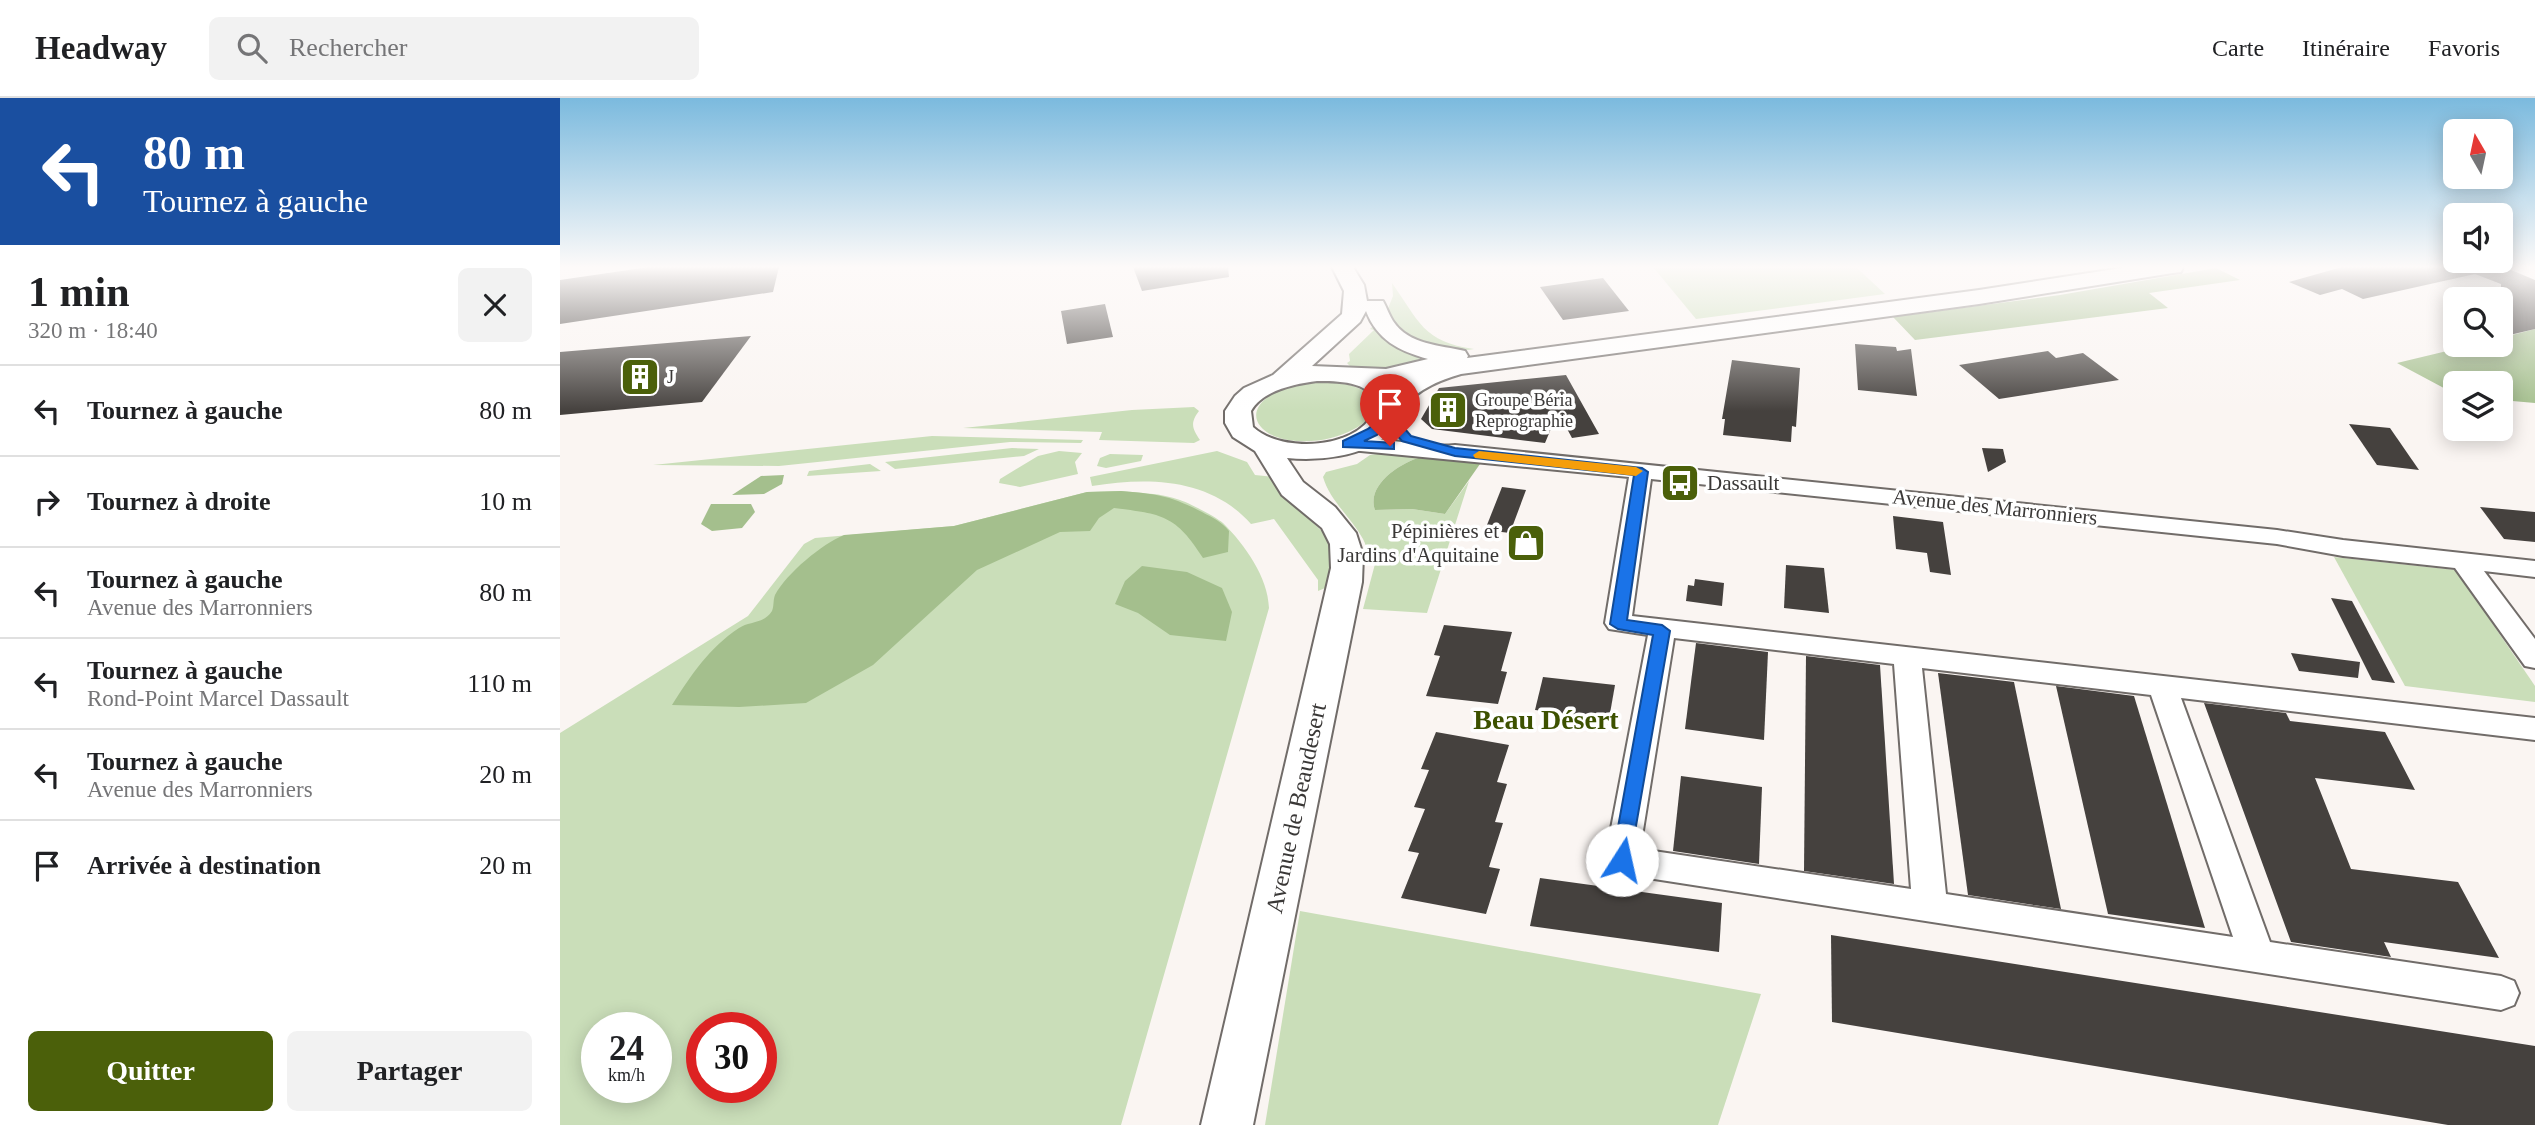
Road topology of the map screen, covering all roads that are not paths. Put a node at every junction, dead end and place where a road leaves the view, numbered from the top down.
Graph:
1 (1353, 315) edge
2 (1370, 315) edge
3 (1378, 315) edge
4 (1811, 315) edge
5 (1826, 315) edge
6 (1471, 358) junction
7 (1354, 376) junction
8 (1283, 379) junction
9 (1389, 412) junction
10 (1344, 445) junction
11 (1265, 446) junction
12 (1455, 452) junction
13 (1642, 472) junction
14 (1312, 503) junction
15 (2463, 561) junction
16 (2535, 569) edge
17 (1662, 631) junction
18 (1907, 658) junction
19 (2535, 659) edge
20 (2163, 687) junction
21 (2535, 729) edge
22 (1930, 907) junction
23 (2258, 957) junction
24 (2501, 993) dead end
25 (1227, 1125) edge

1 - 8 main road
2 - 7 main road
3 - 6 main road
4 - 6 main road
5 - 9 main road
6 - 7 main road
7 - 8 main road
7 - 9 main road
8 - 11 main road, Avenue de Beaudesert
9 - 10 main road
9 - 12 street, Avenue des Marronniers
10 - 11 main road
10 - 12 street, Avenue des Marronniers
10 - 14 main road
11 - 14 main road, Avenue de Beaudesert
12 - 13 street, Avenue des Marronniers
13 - 15 street, Avenue des Marronniers
13 - 17 street
14 - 25 main road, Avenue de Beaudesert
15 - 16 street, Avenue des Marronniers
15 - 19 street
17 - 18 street
17 - 22 street
18 - 20 street
18 - 22 street
20 - 21 street
20 - 23 street
22 - 23 street
23 - 24 street

